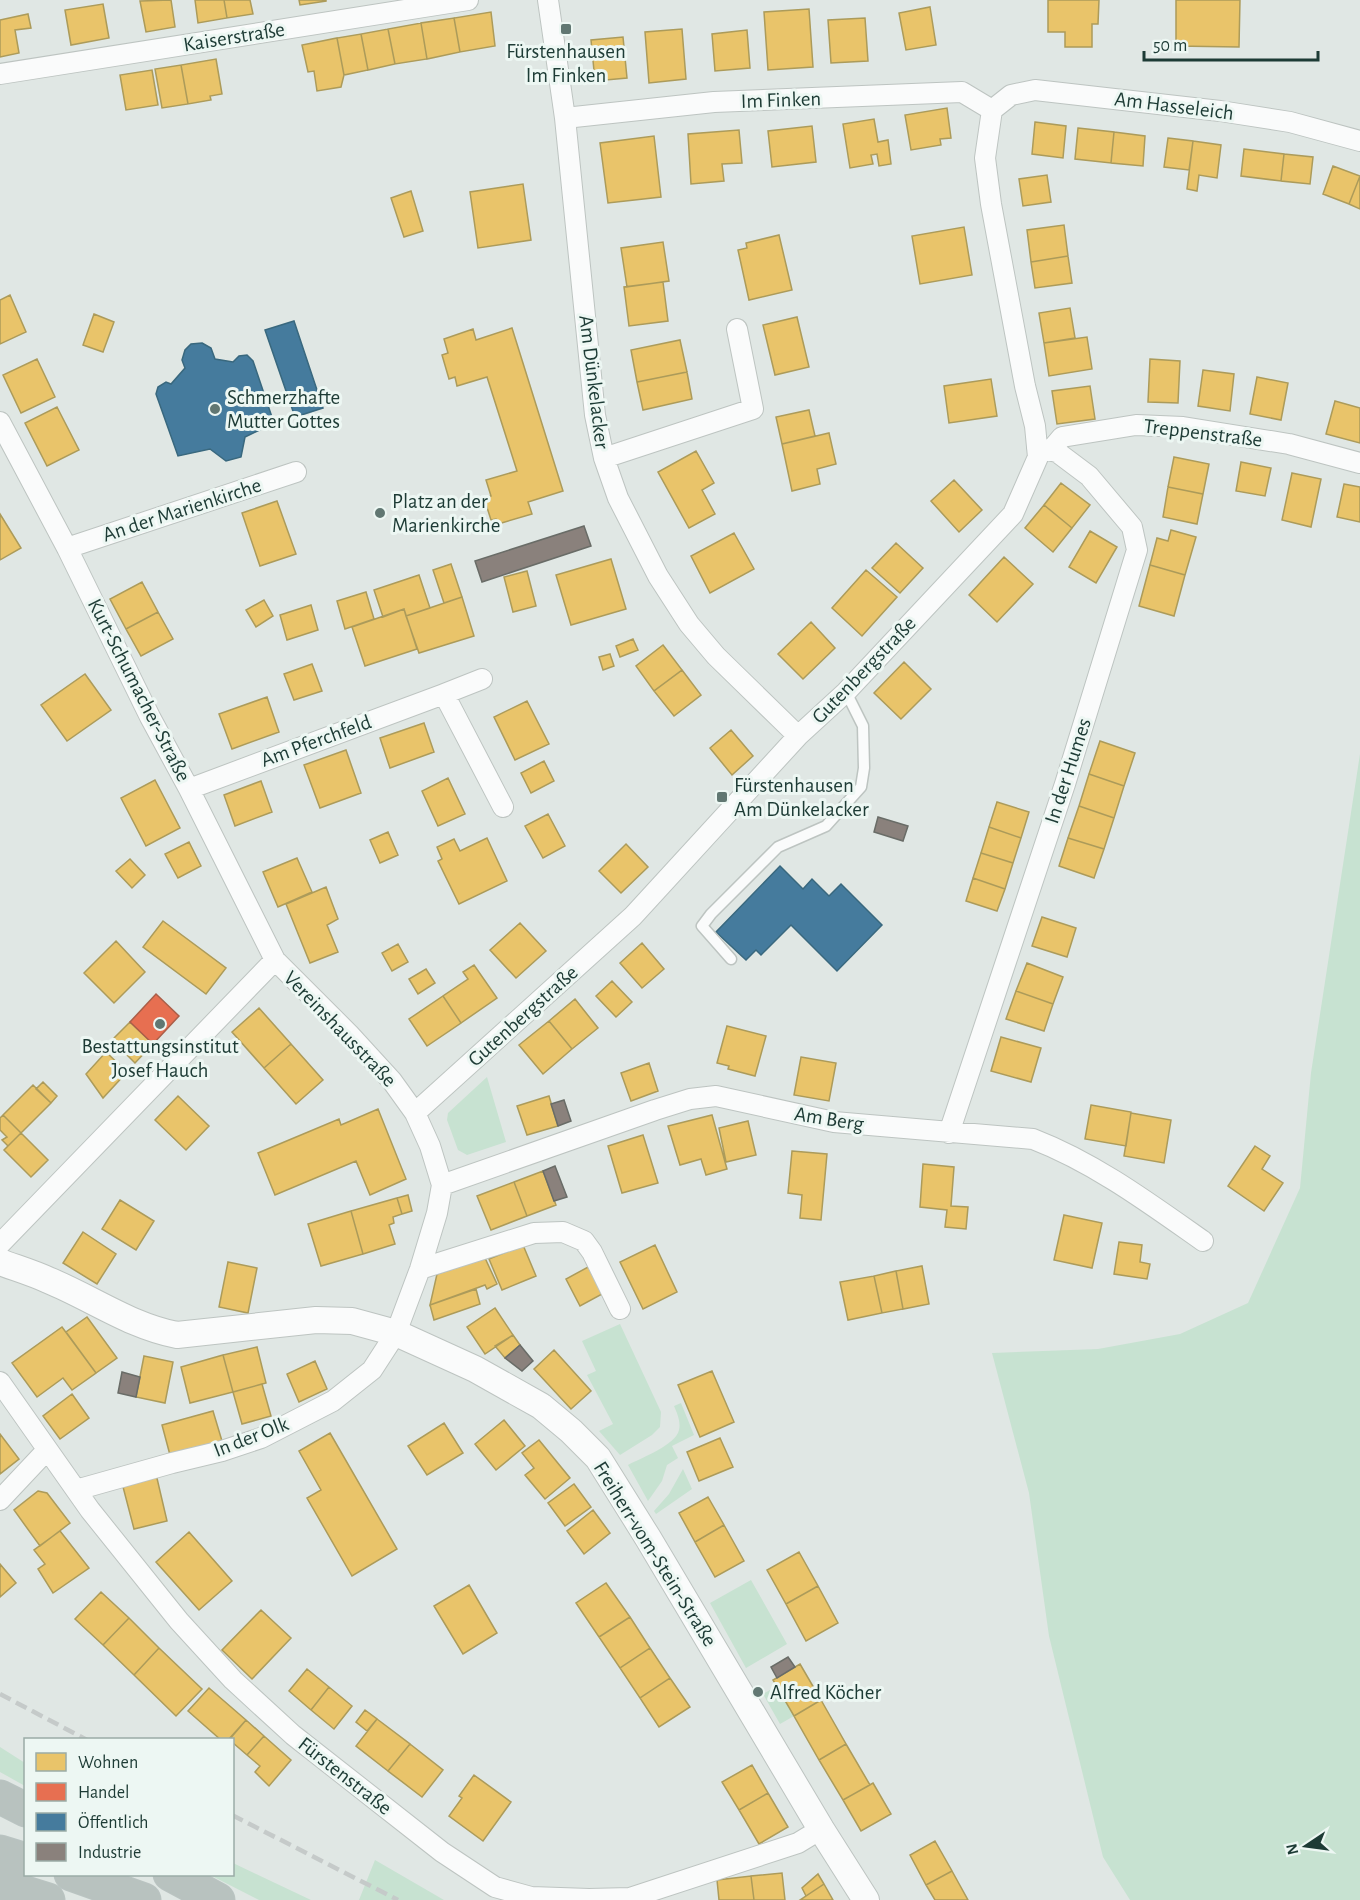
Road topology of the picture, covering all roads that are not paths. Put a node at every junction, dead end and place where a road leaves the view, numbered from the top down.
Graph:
1 (468, 0) edge
2 (548, 0) edge
3 (0, 74) edge
4 (992, 110) junction
5 (565, 118) junction
6 (1360, 141) edge
7 (737, 329) dead end
8 (0, 422) edge
9 (1044, 449) junction
10 (604, 458) junction
11 (1360, 463) edge
12 (296, 472) dead end
13 (67, 548) junction
14 (482, 679) dead end
15 (846, 692) junction
16 (444, 694) junction
17 (798, 736) junction
18 (189, 789) junction
19 (503, 807) dead end
20 (731, 959) dead end
21 (275, 960) junction
22 (415, 1113) junction
23 (949, 1133) junction
24 (442, 1185) junction
25 (1203, 1241) dead end
26 (0, 1244) edge
27 (0, 1262) edge
28 (420, 1269) junction
29 (620, 1309) dead end
30 (396, 1333) junction
31 (0, 1382) edge
32 (47, 1450) junction
33 (76, 1490) junction
34 (0, 1500) edge
35 (0, 1797) edge
36 (24, 1809) edge
37 (821, 1829) junction
38 (0, 1852) edge
39 (24, 1859) edge
40 (74, 1876) edge
41 (172, 1876) edge
42 (0, 1885) edge
43 (48, 1900) edge
44 (144, 1900) edge
45 (218, 1900) edge
46 (866, 1900) edge

1 - 3 street, Kaiserstraße
2 - 5 street, Am Dünkelacker
4 - 5 street, Im Finken
4 - 6 street, Am Hasseleich
4 - 9 street, Gutenbergstraße
5 - 10 street, Am Dünkelacker
7 - 10 street
8 - 13 street, Kurt-Schumacher-Straße
9 - 11 street, Treppenstraße
9 - 15 street, Gutenbergstraße
9 - 23 street, In der Humes
10 - 17 street, Am Dünkelacker
12 - 13 street, An der Marienkirche
13 - 18 street, Kurt-Schumacher-Straße
14 - 16 street, Am Pferchfeld
15 - 17 street, Gutenbergstraße
15 - 20 lane
16 - 18 street, Am Pferchfeld
16 - 19 street
17 - 22 street, Gutenbergstraße
18 - 21 street, Kurt-Schumacher-Straße
21 - 22 street, Vereinshausstraße
21 - 26 street, Vereinshausstraße
22 - 24 street, Vereinshausstraße
23 - 24 street, Am Berg
23 - 25 street, Am Berg
24 - 28 street, Vereinshausstraße
27 - 30 street, Freiherr-vom-Stein-Straße
28 - 29 street
28 - 30 street, Vereinshausstraße
30 - 33 street, In der Olk
30 - 37 street, Freiherr-vom-Stein-Straße
31 - 32 street, Fürstenstraße
32 - 33 street, Fürstenstraße
32 - 34 street
33 - 37 street, Fürstenstraße
35 - 36 highway
37 - 46 street, Freiherr-vom-Stein-Straße
38 - 39 highway
40 - 44 highway
41 - 45 highway
42 - 43 highway

